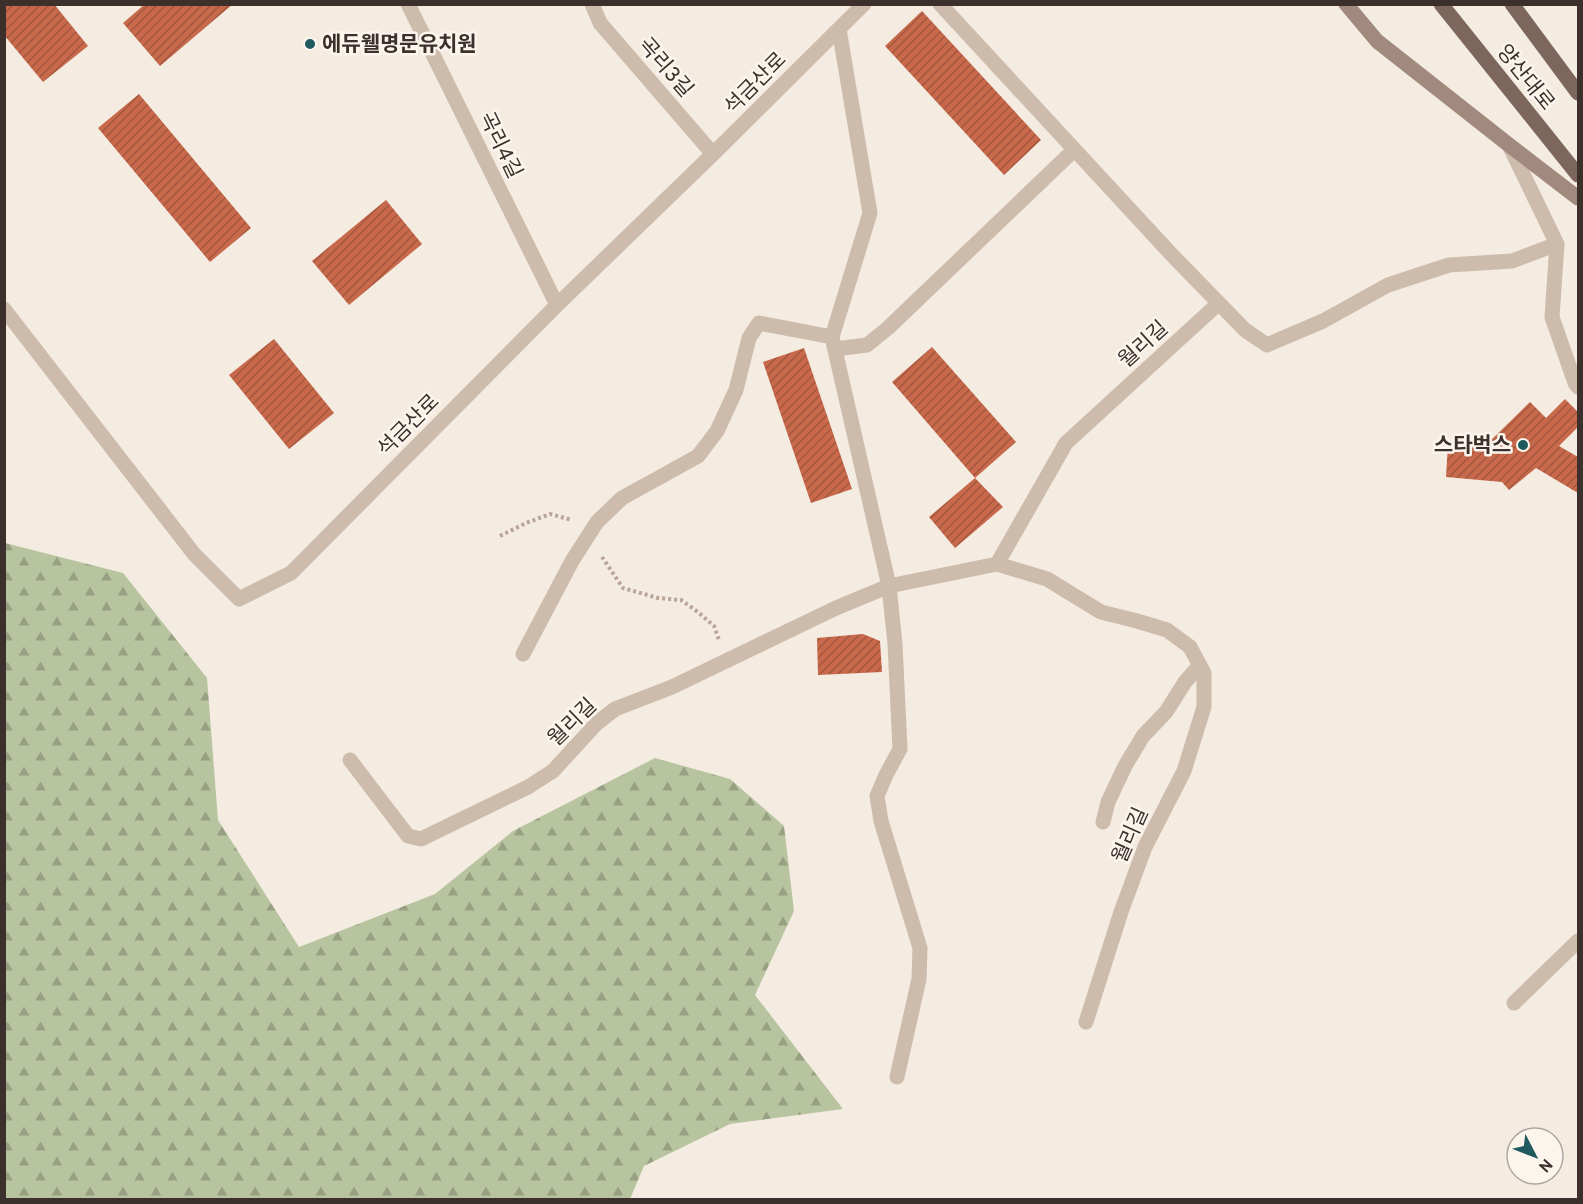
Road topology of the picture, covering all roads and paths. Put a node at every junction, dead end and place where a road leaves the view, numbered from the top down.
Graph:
1 (408, 4) edge
2 (592, 4) edge
3 (864, 4) edge
4 (940, 4) edge
5 (1346, 4) edge
6 (1441, 4) edge
7 (1512, 4) edge
8 (839, 29) junction
9 (1578, 93) edge
10 (1509, 145) junction
11 (1074, 150) junction
12 (714, 154) junction
13 (1578, 175) edge
14 (1578, 198) edge
15 (1557, 244) junction
16 (1219, 303) junction
17 (556, 305) junction
18 (4, 309) edge
19 (833, 343) junction
20 (1578, 387) edge
21 (597, 522) junction
22 (500, 536) dead end
23 (588, 536) junction
24 (997, 564) junction
25 (889, 586) junction
26 (523, 654) dead end
27 (727, 660) junction
28 (1200, 665) junction
29 (350, 760) dead end
30 (1102, 822) dead end
31 (1578, 941) edge
32 (1514, 1003) dead end
33 (1086, 1022) dead end
34 (897, 1077) dead end

1 - 17 street, 곡리4길
2 - 12 street, 곡리3길
3 - 8 street, 석금산로
4 - 11 street
5 - 10 main road
6 - 13 main road, 양산대로
7 - 9 main road, 양산대로
8 - 12 street, 석금산로
8 - 19 street
10 - 14 main road
10 - 15 street
11 - 16 street
11 - 19 street
12 - 17 street, 석금산로
15 - 16 street
15 - 20 street
16 - 24 street, 월리길
17 - 18 street, 석금산로
19 - 21 street
19 - 25 street
21 - 22 path
21 - 23 street
23 - 26 street
23 - 27 path
24 - 25 street, 월리길
24 - 28 street, 월리길
25 - 27 street, 월리길
25 - 34 street
27 - 29 street, 월리길
28 - 30 street, 월리길
28 - 33 street, 월리길
31 - 32 street

